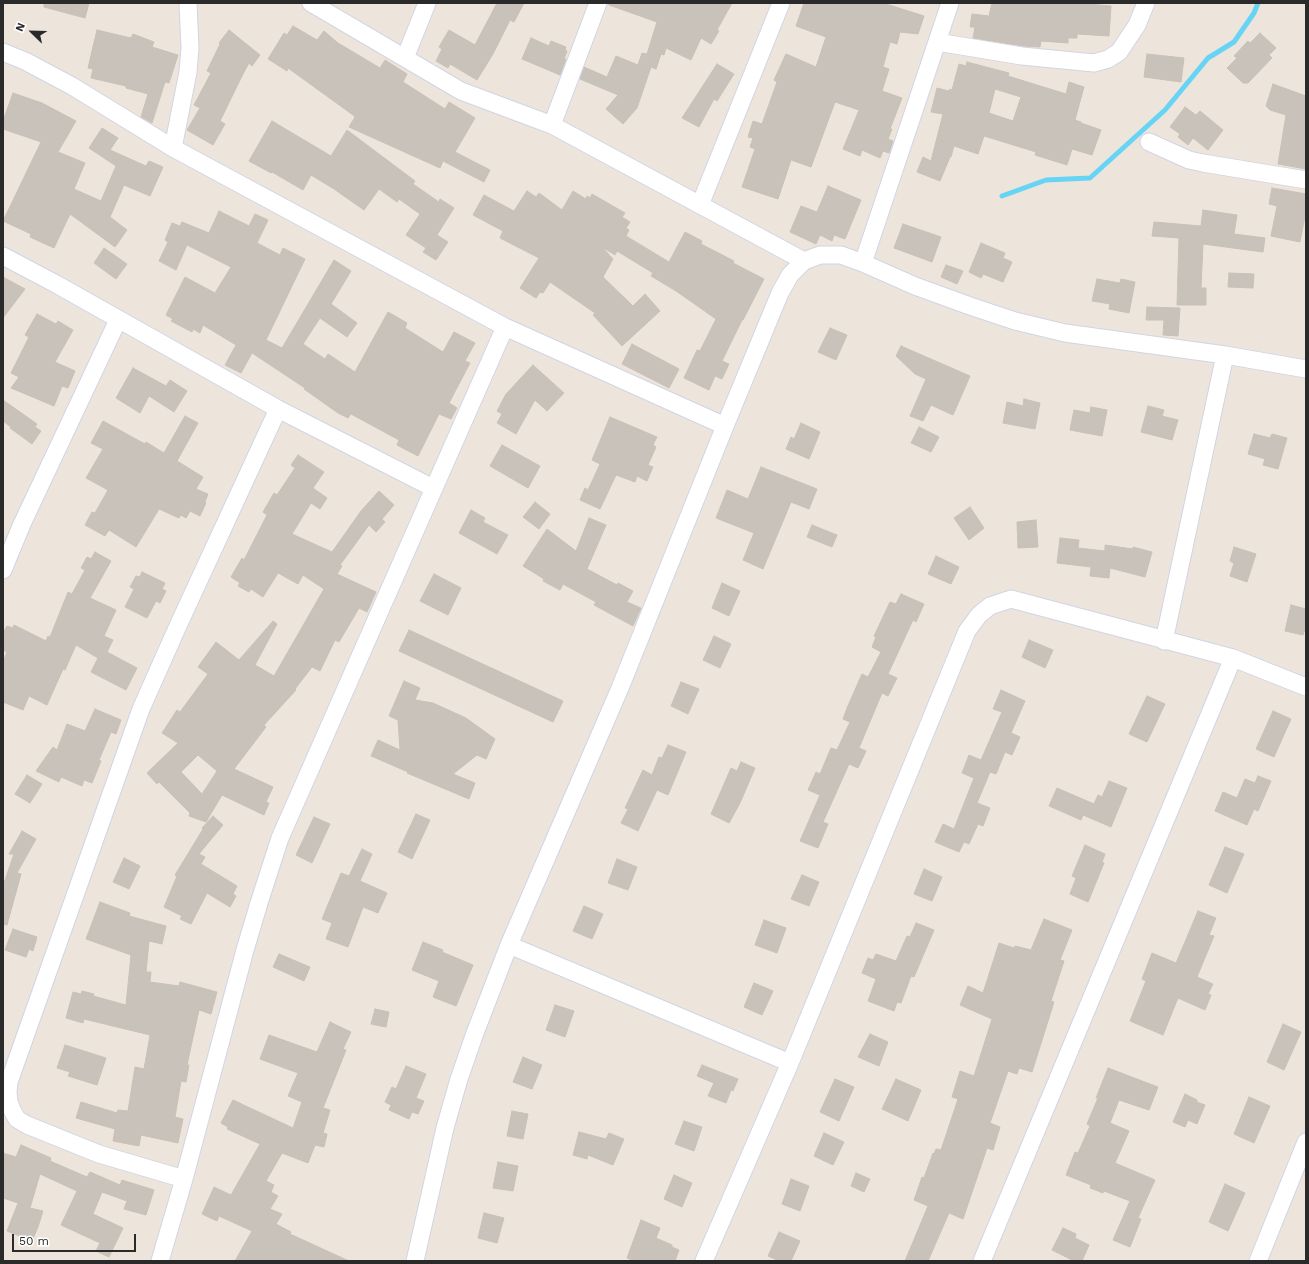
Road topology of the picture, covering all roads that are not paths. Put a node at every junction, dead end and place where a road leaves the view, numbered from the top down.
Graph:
1 (188, 3) edge
2 (311, 3) edge
3 (427, 3) edge
4 (598, 3) edge
5 (781, 3) edge
6 (950, 3) edge
7 (1146, 3) edge
8 (937, 42) junction
9 (3, 52) edge
10 (405, 58) junction
11 (552, 125) junction
12 (1149, 142) dead end
13 (173, 148) junction
14 (1306, 180) edge
15 (700, 205) junction
16 (3, 256) edge
17 (804, 261) junction
18 (863, 263) junction
19 (118, 320) junction
20 (505, 327) junction
21 (1225, 356) junction
22 (1306, 369) edge
23 (278, 409) junction
24 (725, 426) junction
25 (433, 488) junction
26 (3, 570) edge
27 (1164, 641) junction
28 (1233, 658) junction
29 (1306, 687) edge
30 (509, 945) junction
31 (790, 1062) junction
32 (1306, 1144) edge
33 (184, 1178) junction
34 (160, 1261) edge
35 (415, 1261) edge
36 (704, 1261) edge
37 (982, 1261) edge
38 (1258, 1261) edge

1 - 13 street
2 - 10 street
3 - 10 street
4 - 11 street
5 - 15 street
6 - 8 street
7 - 8 street
8 - 18 street
9 - 13 street
10 - 11 street
11 - 15 street
12 - 14 street
13 - 20 street
15 - 17 street
16 - 19 street
17 - 18 street
17 - 24 street
18 - 21 street
19 - 23 street
19 - 26 street
20 - 24 street
20 - 25 street
21 - 22 street
21 - 27 street
23 - 25 street
23 - 33 street
24 - 30 street
25 - 33 street
27 - 28 street
27 - 31 street
28 - 29 street
28 - 37 street
30 - 31 street
30 - 35 street
31 - 36 street
32 - 38 street
33 - 34 street

